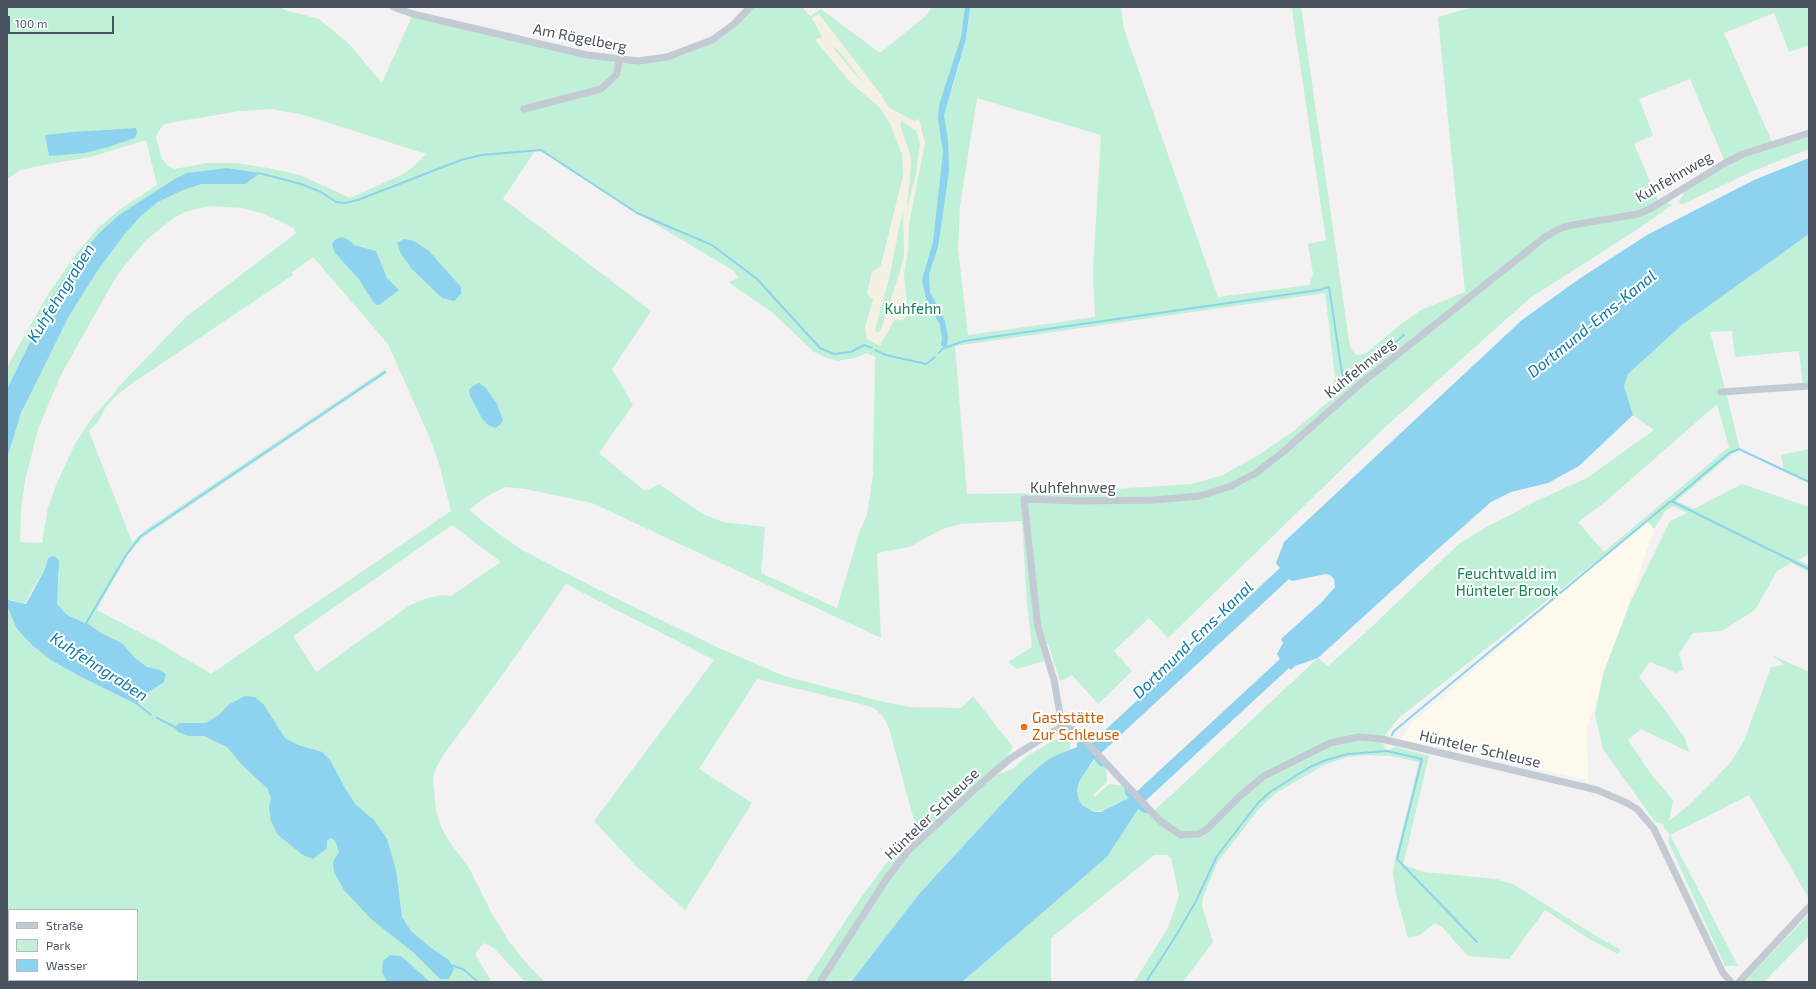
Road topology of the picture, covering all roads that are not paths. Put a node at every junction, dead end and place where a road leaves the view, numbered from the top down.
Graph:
1 (393, 7) edge
2 (750, 7) edge
3 (619, 60) junction
4 (524, 109) dead end
5 (1809, 132) edge
6 (1809, 386) edge
7 (1722, 392) dead end
8 (1061, 728) junction
9 (1809, 907) edge
10 (820, 982) edge
11 (1731, 982) edge
12 (1739, 982) edge

1 - 3 street, Am Rögelberg
2 - 3 street, Am Rögelberg
3 - 4 street
5 - 8 street, Kuhfehnweg
6 - 7 street
8 - 10 street, Hünteler Schleuse
8 - 11 street, Hünteler Schleuse
9 - 12 street

